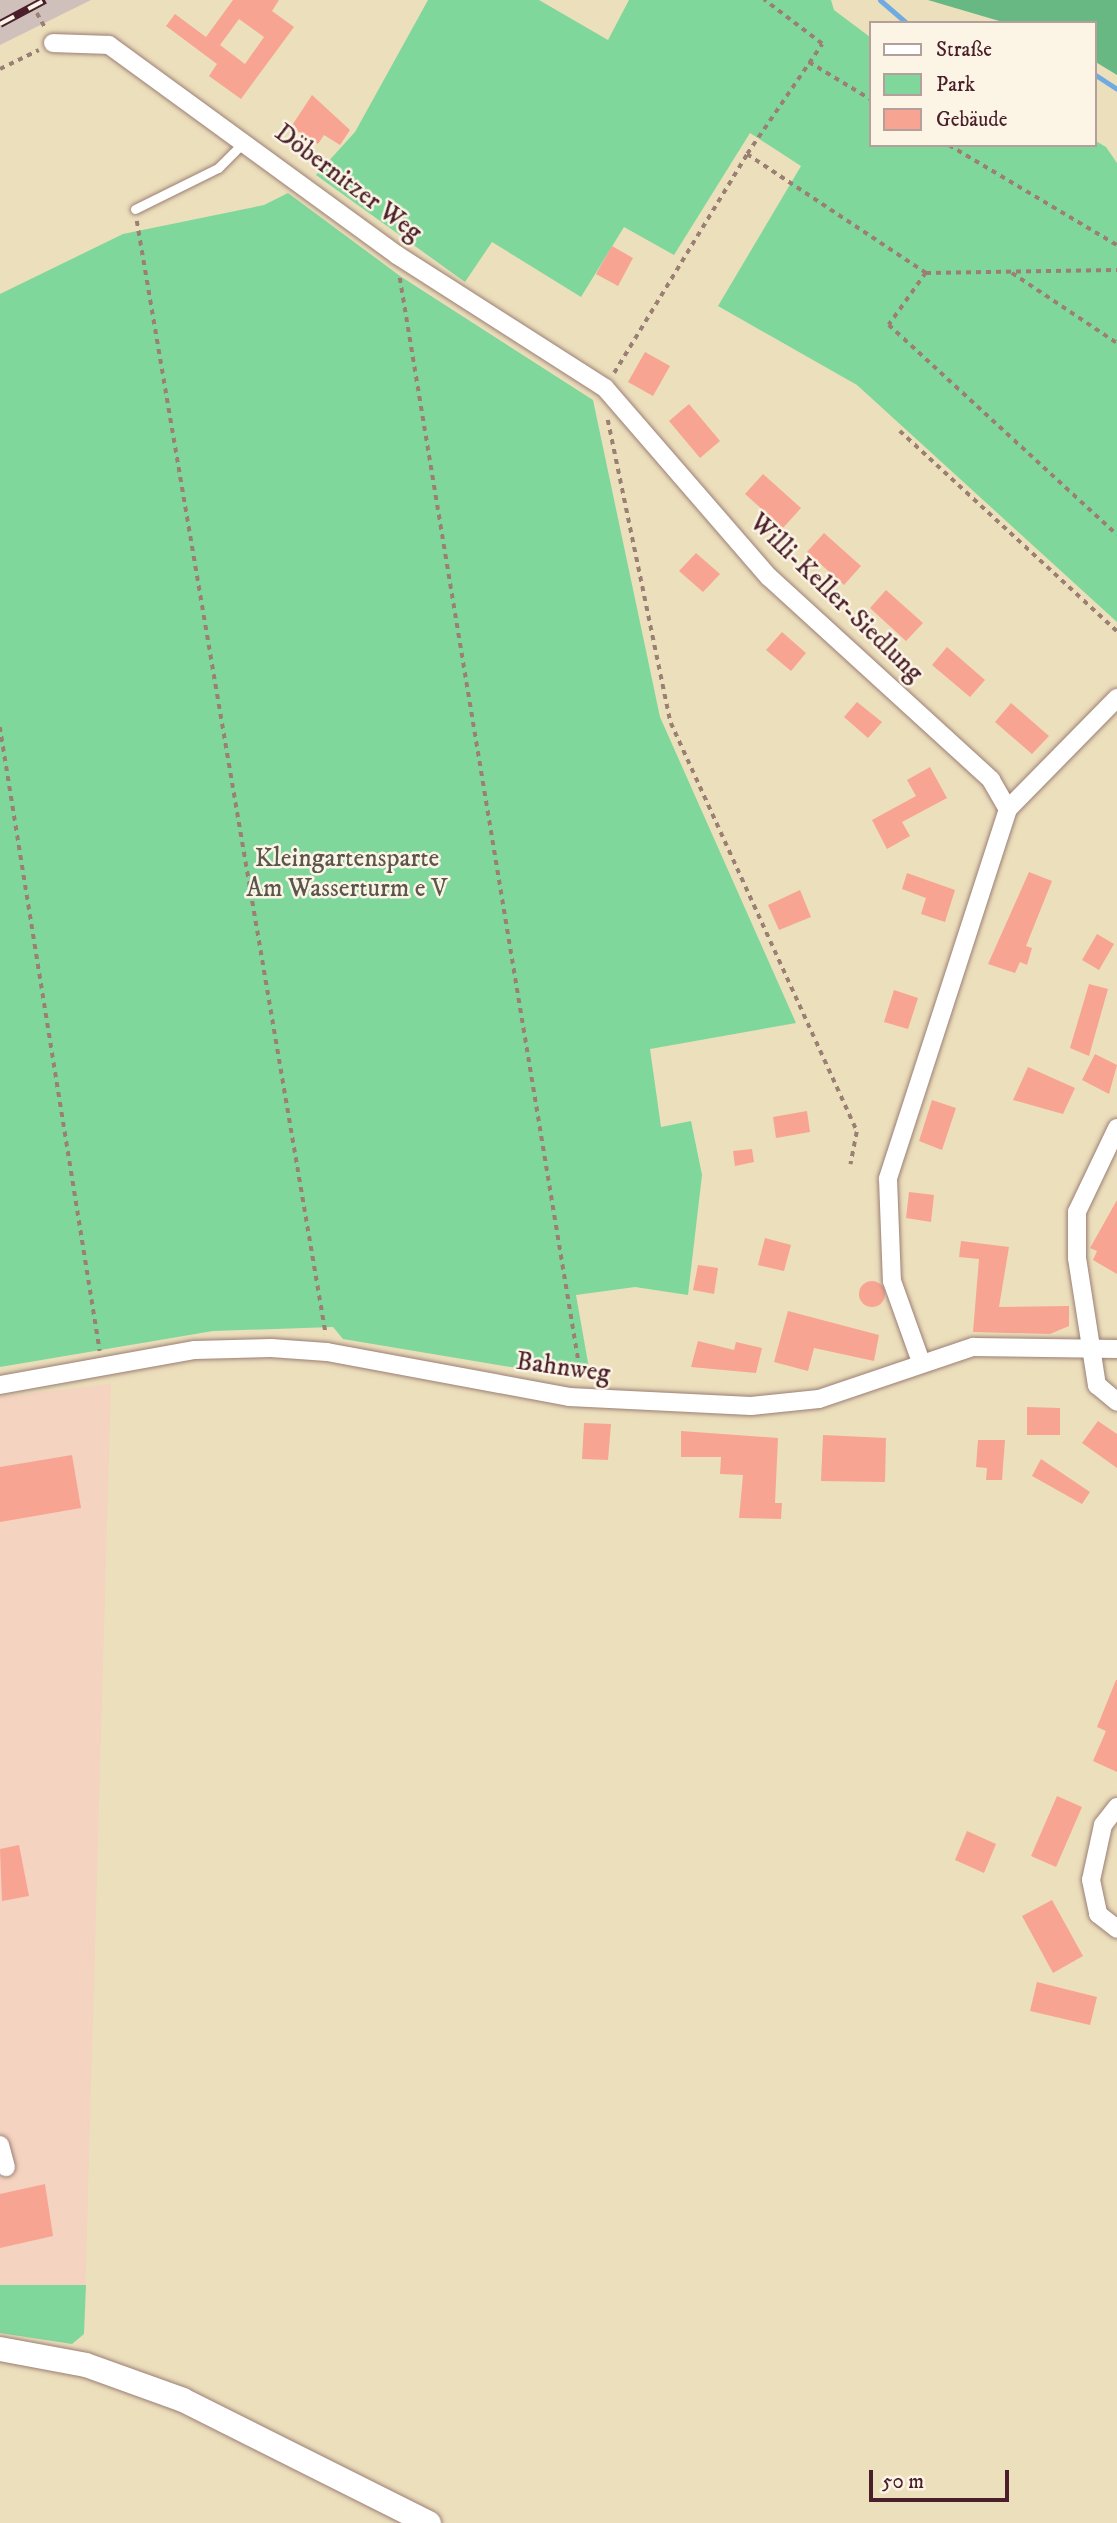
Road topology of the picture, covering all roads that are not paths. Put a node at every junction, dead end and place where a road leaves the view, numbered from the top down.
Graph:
1 (54, 43) road end
2 (246, 139) junction
3 (135, 209) road end
4 (605, 388) joint
5 (1117, 698) edge
6 (1008, 809) junction
7 (1117, 1128) edge
8 (1094, 1346) junction
9 (1117, 1349) edge
10 (921, 1362) junction
11 (0, 1385) edge
12 (1117, 1402) edge
13 (1117, 1807) edge
14 (1117, 1929) edge
15 (0, 2145) edge
16 (6, 2167) dead end
17 (0, 2349) edge
18 (429, 2523) edge

1 - 2 street, Döbernitzer Weg
2 - 3 lane
2 - 4 street, Döbernitzer Weg
4 - 6 street, Willi-Keller-Siedlung
5 - 6 street
6 - 10 street
7 - 8 street
8 - 9 street, Bahnweg
8 - 10 street, Bahnweg
8 - 12 street
10 - 11 street, Bahnweg
13 - 14 street
15 - 16 street
17 - 18 main road

